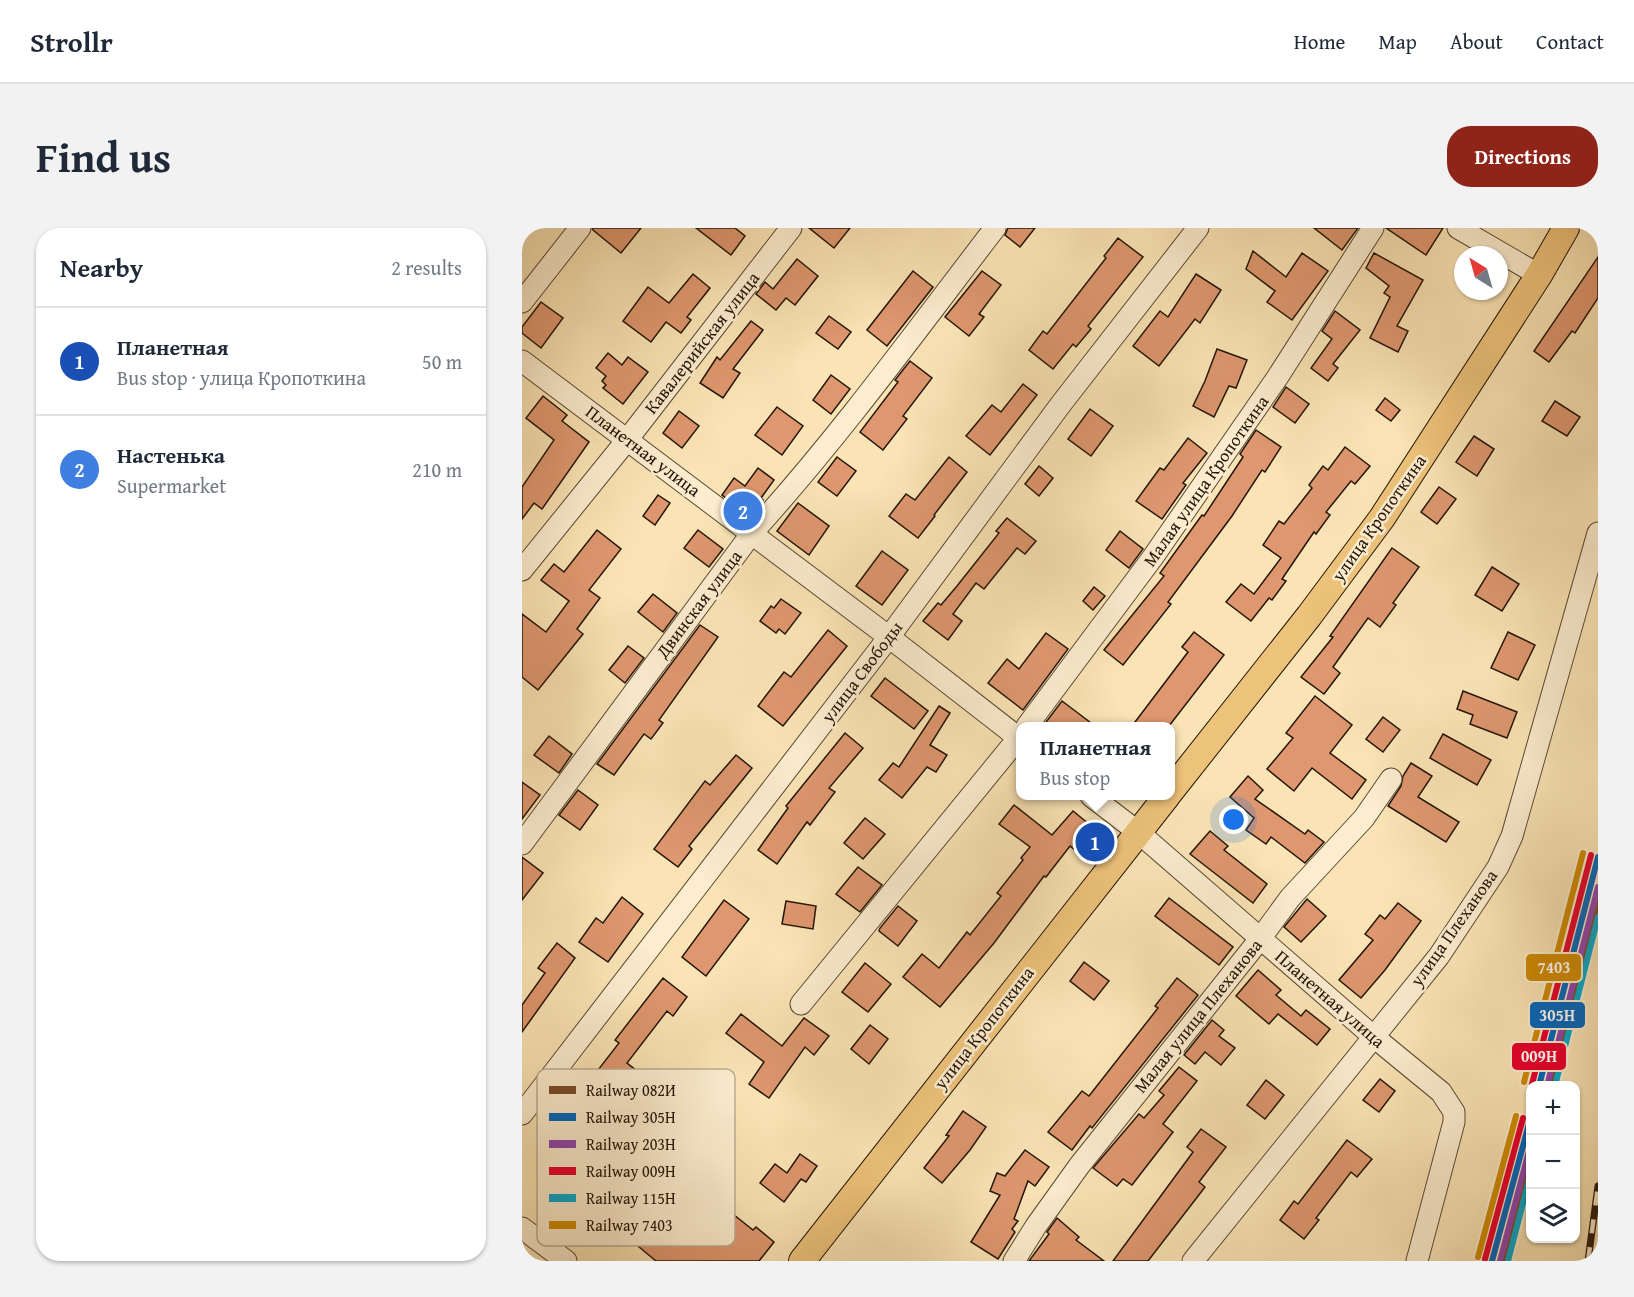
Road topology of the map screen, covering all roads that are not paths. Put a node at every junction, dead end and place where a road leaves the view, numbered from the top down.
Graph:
1 (580, 228) edge
2 (791, 228) edge
3 (995, 228) edge
4 (1198, 228) edge
5 (1373, 228) edge
6 (1458, 228) edge
7 (1566, 228) edge
8 (1539, 275) junction
9 (522, 302) edge
10 (522, 361) edge
11 (627, 440) junction
12 (1598, 533) edge
13 (752, 534) junction
14 (522, 570) edge
15 (890, 637) junction
16 (1031, 722) edge
17 (1016, 731) edge
18 (1016, 741) edge
19 (1391, 779) dead end
20 (1175, 786) edge
21 (1097, 800) edge
22 (1163, 800) edge
23 (1138, 832) junction
24 (522, 844) edge
25 (1260, 939) junction
26 (801, 1004) dead end
27 (1374, 1037) junction
28 (557, 1069) edge
29 (537, 1095) edge
30 (522, 1114) edge
31 (522, 1228) edge
32 (537, 1239) edge
33 (546, 1246) edge
34 (566, 1261) edge
35 (802, 1261) edge
36 (1014, 1261) edge
37 (1193, 1261) edge
38 (1416, 1261) edge

1 - 9 street
2 - 11 street, Кавалерийская улица
3 - 13 street, Двинская улица
4 - 15 street, улица Свободы
5 - 16 street, Малая улица Кропоткина
6 - 8 street
7 - 8 main road, улица Кропоткина
8 - 20 main road, улица Кропоткина
10 - 11 street, Планетная улица
11 - 13 street, Планетная улица
11 - 14 street, Кавалерийская улица
12 - 27 street, улица Плеханова
13 - 15 street, Планетная улица
13 - 24 street, Двинская улица
15 - 17 street, Планетная улица
15 - 28 street, улица Свободы
18 - 26 street, Малая улица Кропоткина
19 - 25 street, Малая улица Плеханова
21 - 23 street, Планетная улица
22 - 23 main road, улица Кропоткина
23 - 25 street, Планетная улица
23 - 35 main road, улица Кропоткина
25 - 27 street, Планетная улица
25 - 36 street, Малая улица Плеханова
27 - 37 street, улица Плеханова
27 - 38 street, Планетная улица
29 - 30 street, улица Свободы
31 - 32 street
33 - 34 street

